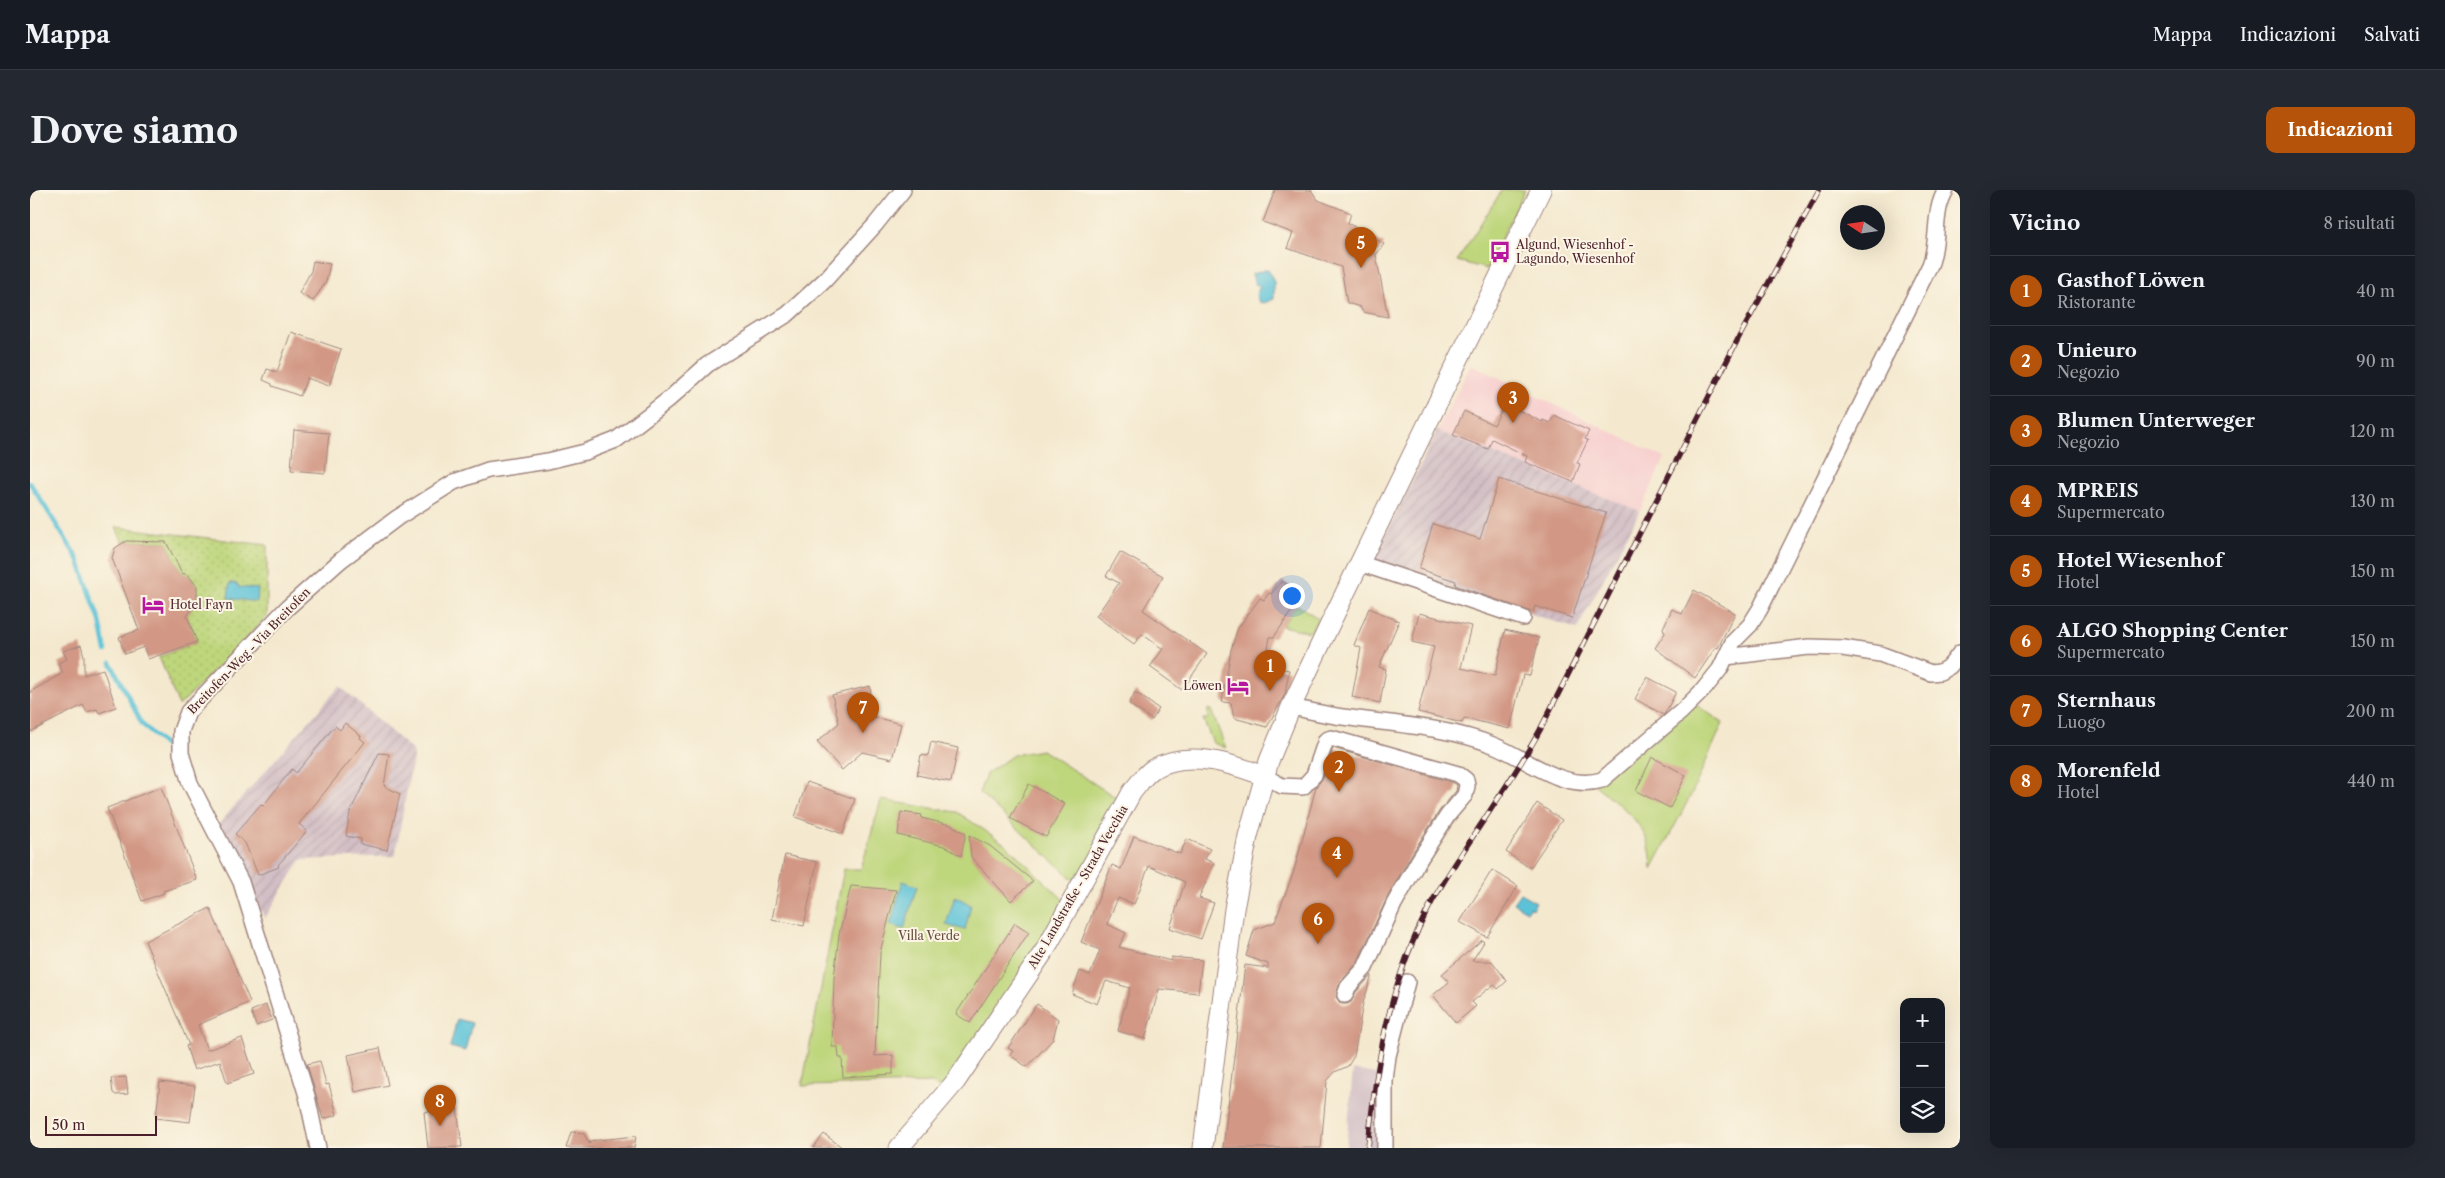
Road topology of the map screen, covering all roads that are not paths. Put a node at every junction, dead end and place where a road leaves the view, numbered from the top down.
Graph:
1 (903, 190) edge
2 (1541, 190) edge
3 (1946, 190) edge
4 (1359, 563) junction
5 (1523, 618) dead end
6 (1960, 653) edge
7 (1726, 657) junction
8 (1291, 707) junction
9 (1264, 776) junction
10 (1407, 982) dead end
11 (1345, 995) dead end
12 (318, 1148) edge
13 (900, 1148) edge
14 (1203, 1148) edge
15 (1385, 1148) edge

1 - 12 street, Breitofen-Weg - Via Breitofen
2 - 4 main road
3 - 7 street
4 - 5 street
4 - 8 main road
6 - 7 street
7 - 8 street
8 - 9 main road
9 - 11 street
9 - 13 main road, Alte Landstraße - Strada Vecchia
9 - 14 main road
10 - 15 street

